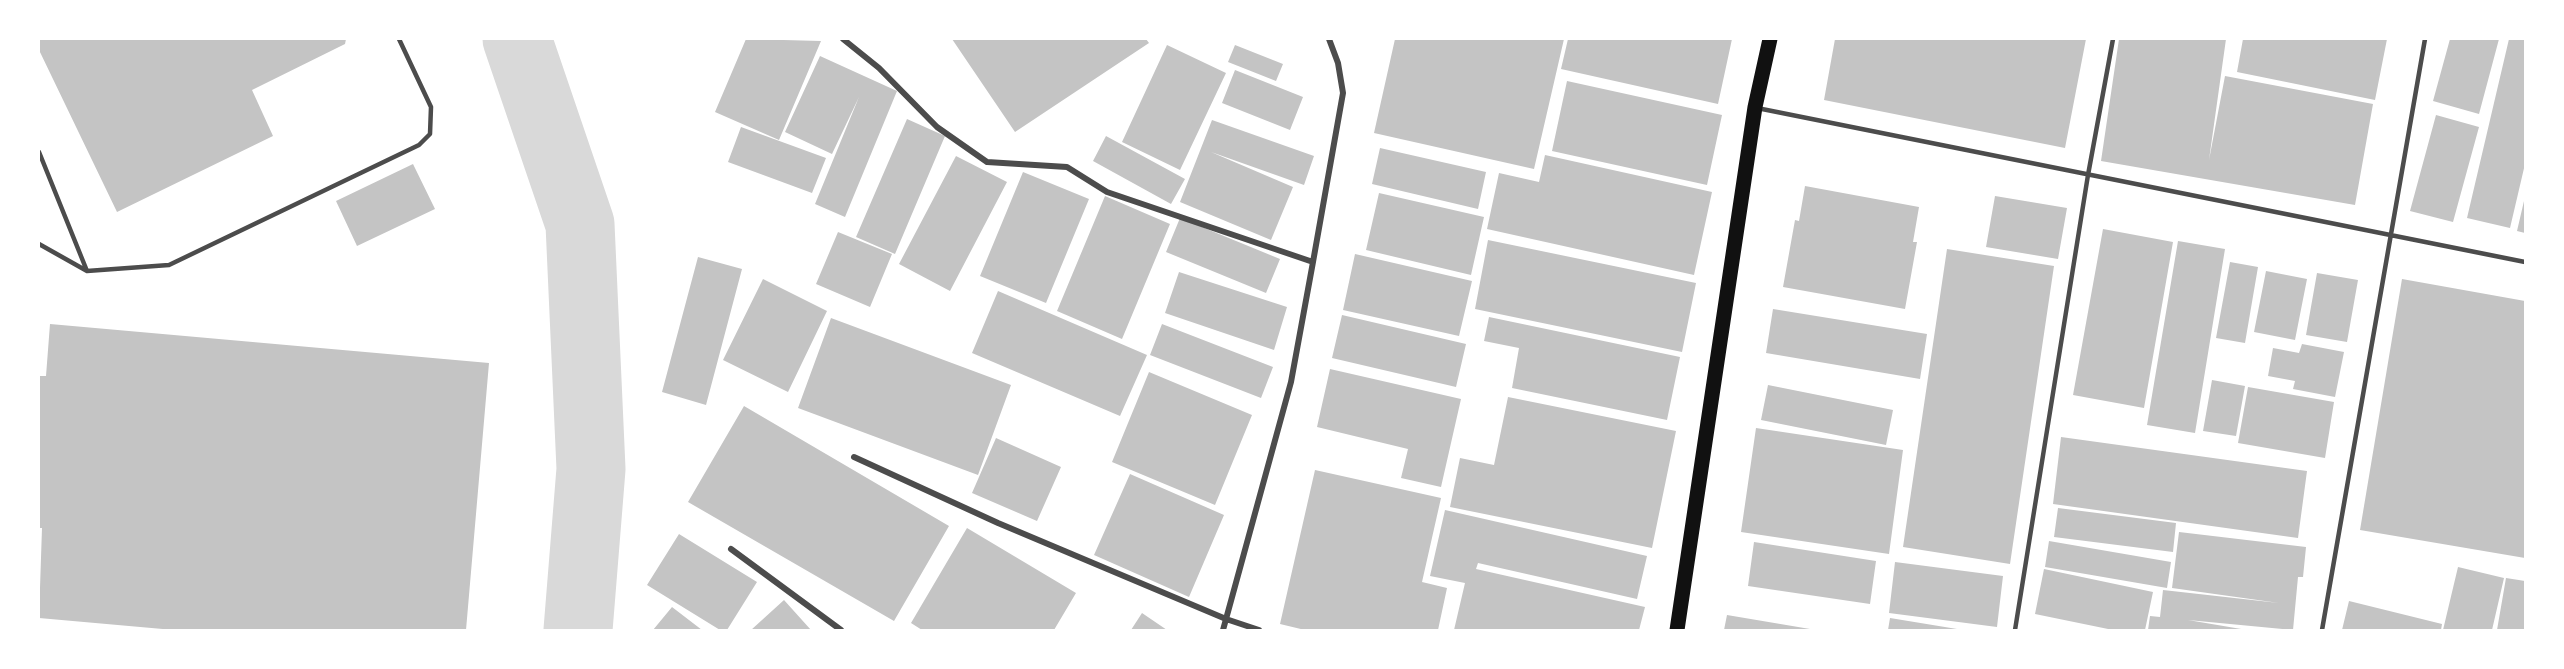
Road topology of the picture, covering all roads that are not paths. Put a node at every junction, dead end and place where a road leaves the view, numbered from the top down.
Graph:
1 (399, 39) edge
2 (843, 39) edge
3 (1329, 39) edge
4 (1770, 39) edge
5 (2113, 39) edge
6 (2425, 39) edge
7 (1755, 107) junction
8 (39, 152) edge
9 (2088, 175) junction
10 (2390, 234) junction
11 (39, 244) edge
12 (1313, 262) junction
13 (2525, 262) edge
14 (87, 271) junction
15 (854, 457) dead end
16 (731, 549) dead end
17 (1226, 619) junction
18 (841, 630) edge
19 (1223, 630) edge
20 (1258, 630) edge
21 (1677, 630) edge
22 (2015, 630) edge
23 (2322, 630) edge

1 - 14 lane
2 - 12 street
3 - 12 street
4 - 7 main road
5 - 9 lane
6 - 10 lane
7 - 9 lane
7 - 21 main road
8 - 14 lane
9 - 10 lane
9 - 22 lane
10 - 13 lane
10 - 23 lane
11 - 14 lane
12 - 17 street
15 - 17 street
16 - 18 street
17 - 19 street
17 - 20 street

